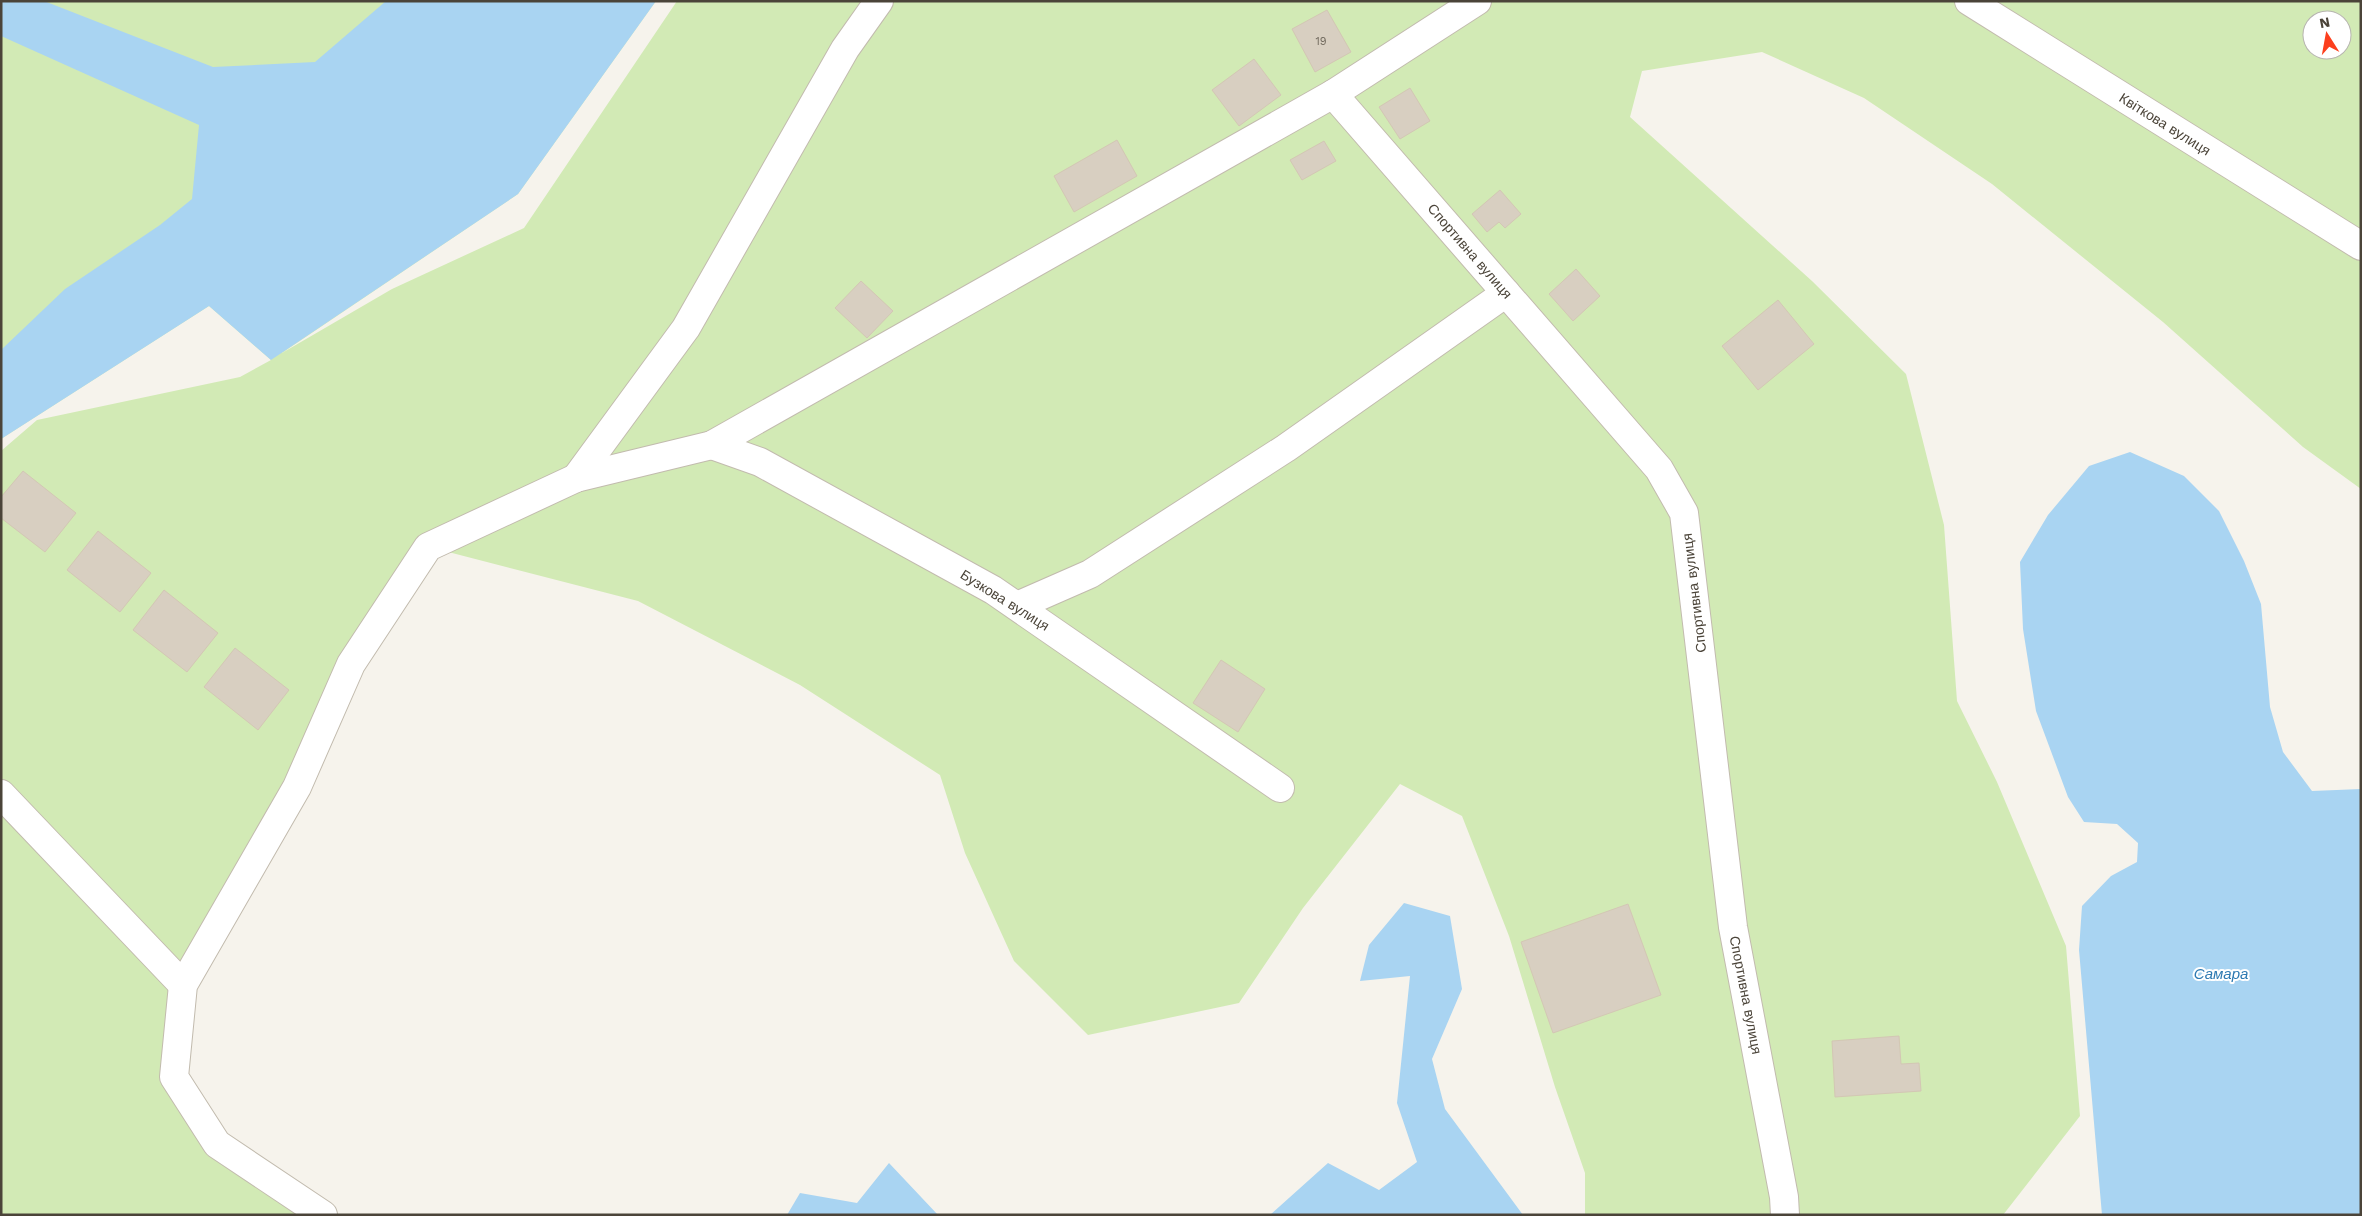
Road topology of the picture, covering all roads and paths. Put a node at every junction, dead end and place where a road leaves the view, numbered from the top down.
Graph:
1 (879, 1) edge
2 (1477, 1) edge
3 (1969, 1) edge
4 (1333, 94) junction
5 (2361, 246) edge
6 (1506, 293) junction
7 (712, 445) junction
8 (576, 478) junction
9 (1017, 606) junction
10 (1280, 788) dead end
11 (1, 794) edge
12 (183, 985) junction
13 (323, 1215) edge
14 (1785, 1215) edge

1 - 8 street
2 - 4 street
3 - 5 street, Квіткова вулиця
4 - 6 street, Спортивна вулиця
4 - 7 street
6 - 9 street
6 - 14 street, Спортивна вулиця
7 - 8 street
7 - 9 street, Бузкова вулиця
8 - 12 street
9 - 10 street, Бузкова вулиця
11 - 12 street
12 - 13 street

